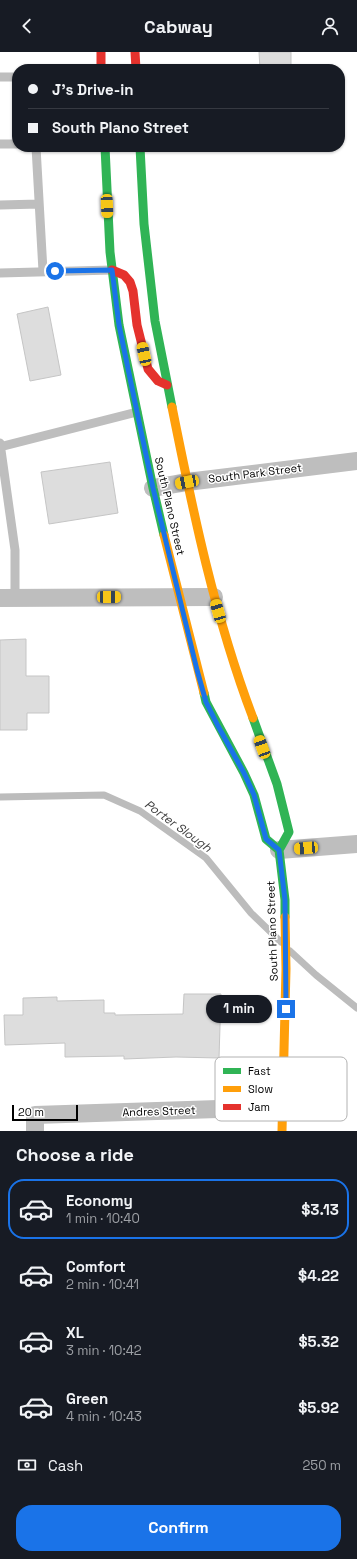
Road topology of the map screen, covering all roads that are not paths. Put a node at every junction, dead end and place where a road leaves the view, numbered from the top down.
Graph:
1 (101, 52) edge
2 (135, 52) edge
3 (101, 64) edge
4 (136, 64) edge
5 (0, 77) edge
6 (12, 77) edge
7 (0, 144) edge
8 (12, 144) edge
9 (36, 152) edge
10 (105, 152) edge
11 (140, 152) edge
12 (39, 204) junction
13 (0, 205) edge
14 (112, 270) junction
15 (43, 271) junction
16 (0, 273) edge
17 (167, 385) junction
18 (137, 412) junction
19 (0, 445) edge
20 (357, 461) edge
21 (187, 482) junction
22 (153, 488) junction
23 (180, 597) junction
24 (214, 597) junction
25 (7, 598) edge
26 (357, 844) edge
27 (279, 850) junction
28 (284, 1057) edge
29 (215, 1111) edge
30 (35, 1123) edge

1 - 3 main road
2 - 4 main road
5 - 6 lane
7 - 8 lane
9 - 12 lane
10 - 14 main road, South Plano Street
11 - 17 main road, South Plano Street
12 - 13 lane
12 - 15 lane
14 - 15 lane
14 - 17 main road
14 - 18 main road, South Plano Street
15 - 16 lane
17 - 21 main road, South Plano Street
18 - 19 lane
18 - 22 main road, South Plano Street
19 - 25 lane
20 - 21 street, South Park Street
21 - 22 street, South Park Street
21 - 24 main road, South Plano Street
22 - 23 main road, South Plano Street
23 - 24 street
23 - 25 street
23 - 27 main road, South Plano Street
24 - 27 main road, South Plano Street
26 - 27 street
27 - 28 main road, South Plano Street
29 - 30 street, Andres Street

